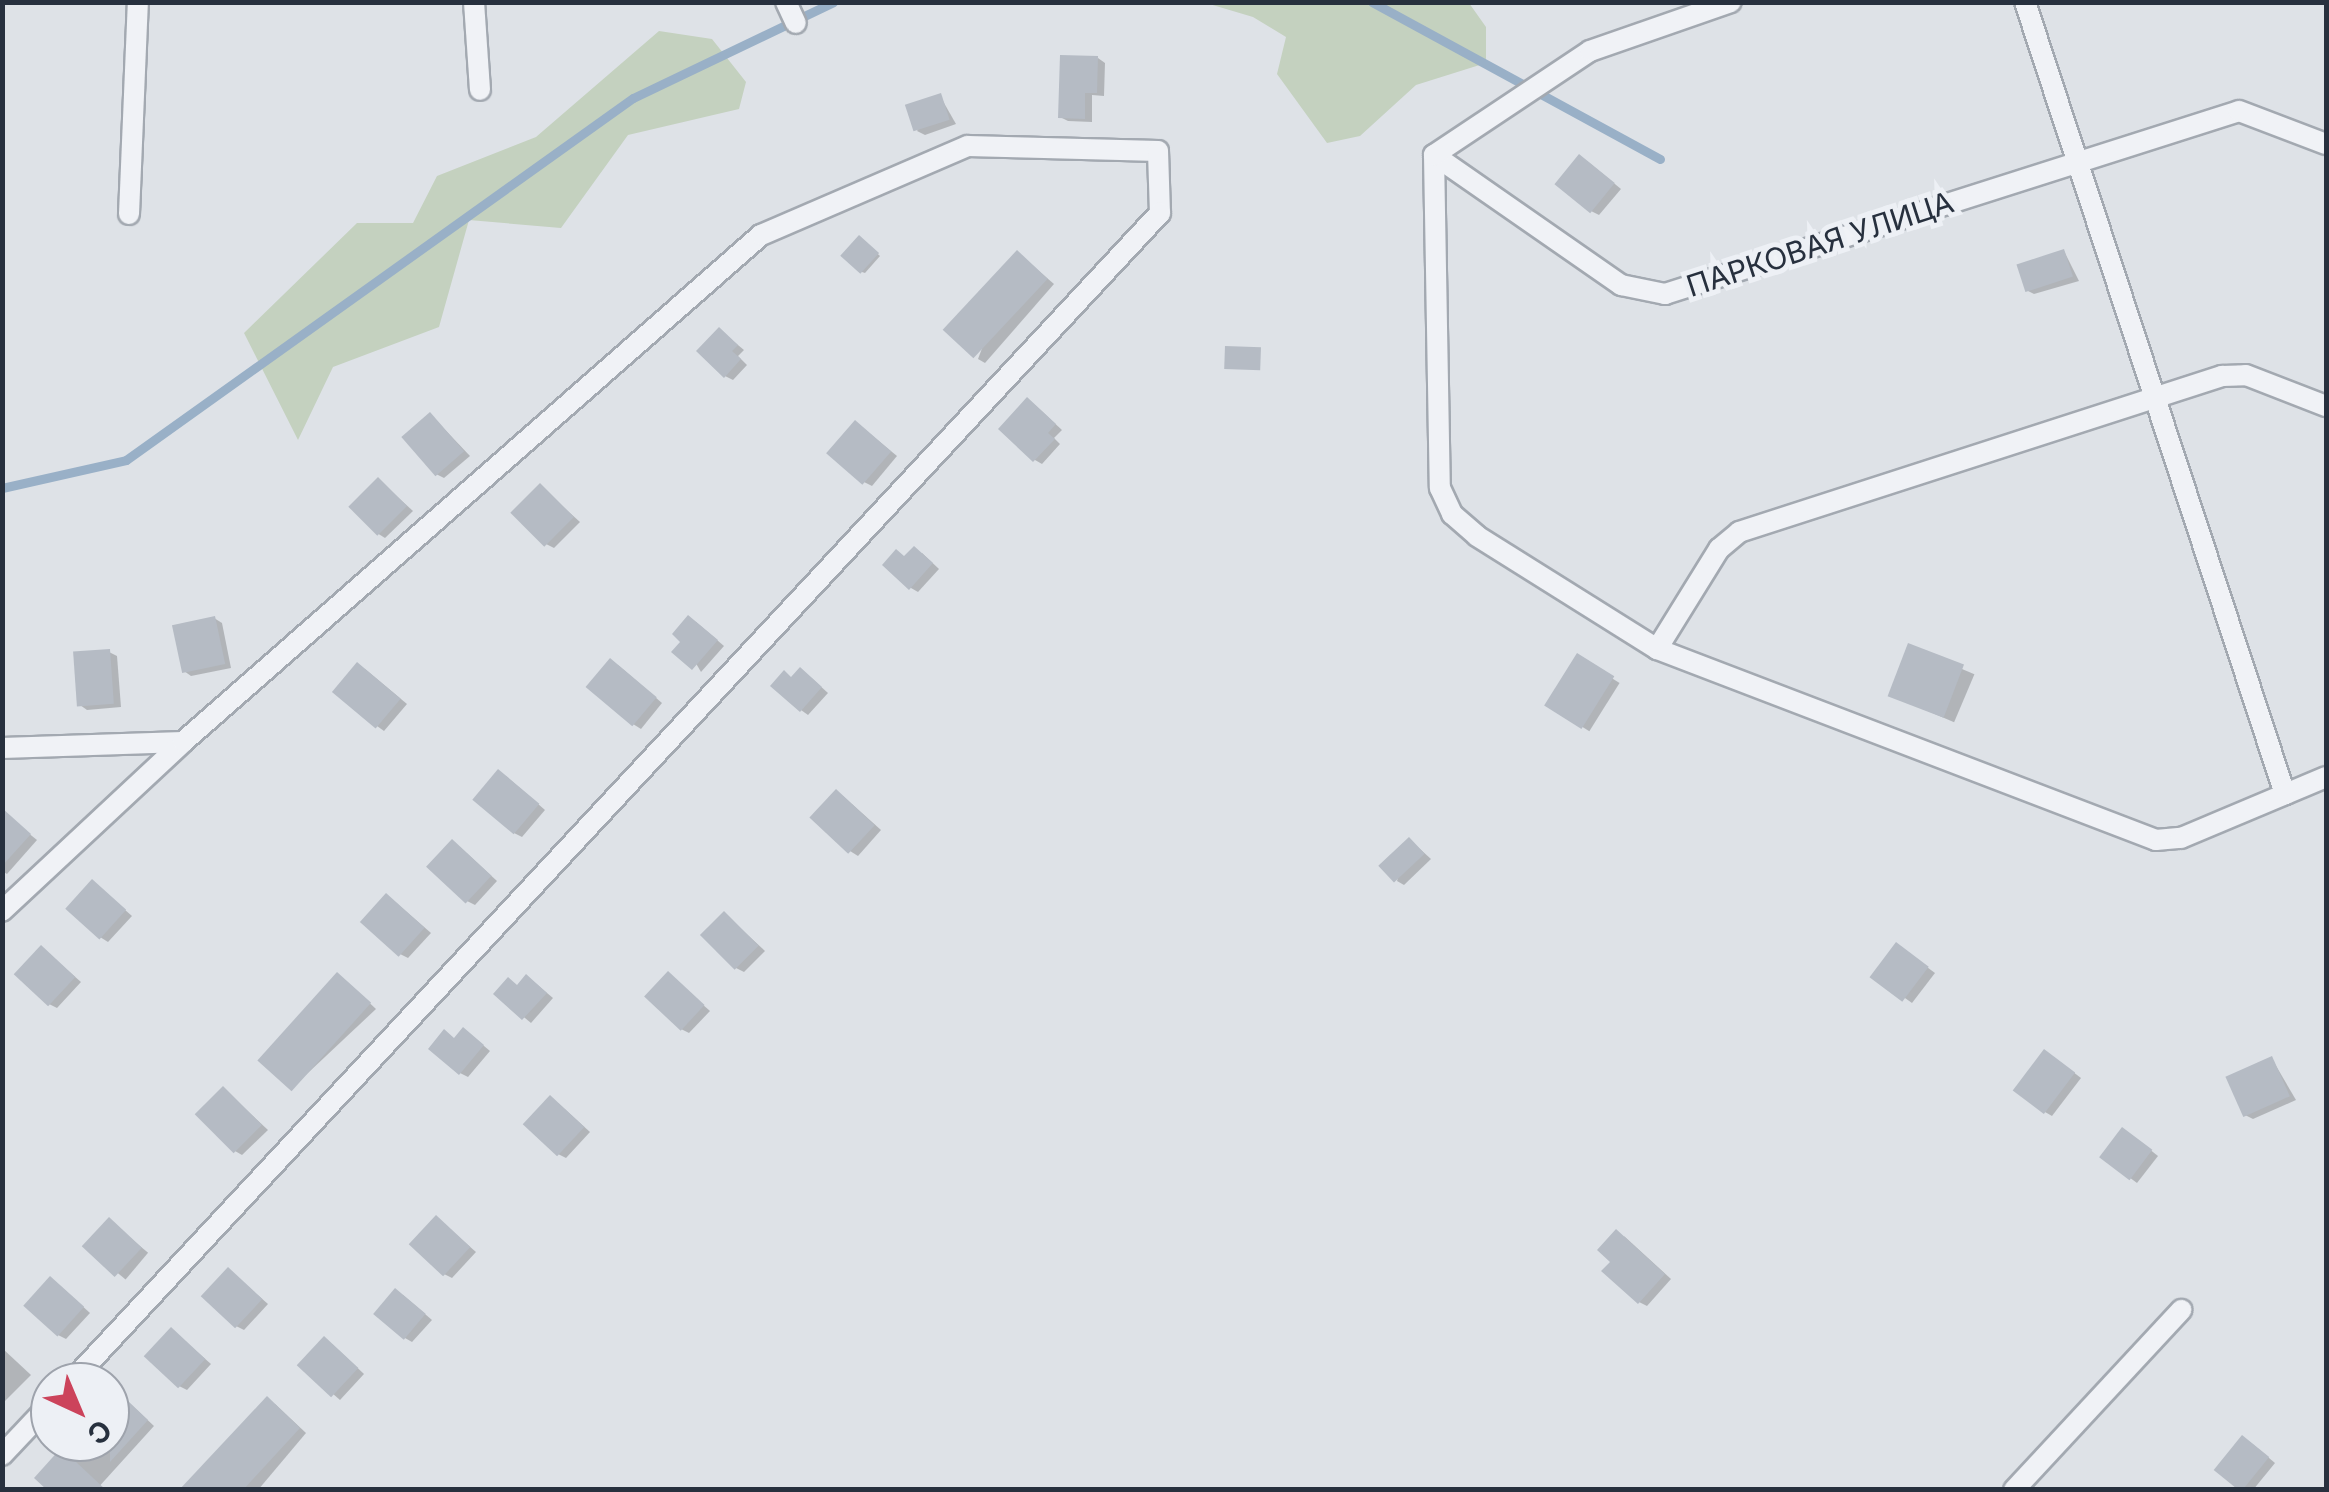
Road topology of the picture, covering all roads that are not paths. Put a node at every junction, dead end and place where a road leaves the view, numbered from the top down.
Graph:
1 (138, 2) edge
2 (474, 2) edge
3 (786, 2) edge
4 (1731, 2) edge
5 (2025, 2) edge
6 (796, 23) dead end
7 (480, 90) dead end
8 (2326, 144) edge
9 (1434, 155) junction
10 (2076, 161) junction
11 (129, 214) dead end
12 (2158, 395) junction
13 (2326, 406) edge
14 (1657, 650) junction
15 (183, 742) junction
16 (2, 748) edge
17 (2326, 777) edge
18 (2285, 794) junction
19 (2, 911) edge
20 (2181, 1310) dead end
21 (90, 1362) edge
22 (30, 1426) edge
23 (2, 1456) edge
24 (2014, 1490) edge

1 - 11 street
2 - 7 street
3 - 6 street
4 - 9 street
5 - 10 street
8 - 10 street, ПАРКОВАЯ УЛИЦА
9 - 10 street, ПАРКОВАЯ УЛИЦА
9 - 14 street
10 - 12 street
12 - 13 street
12 - 14 street
12 - 18 street
14 - 18 street
15 - 16 street
15 - 19 street
15 - 21 street
17 - 18 street
20 - 24 street
22 - 23 street

